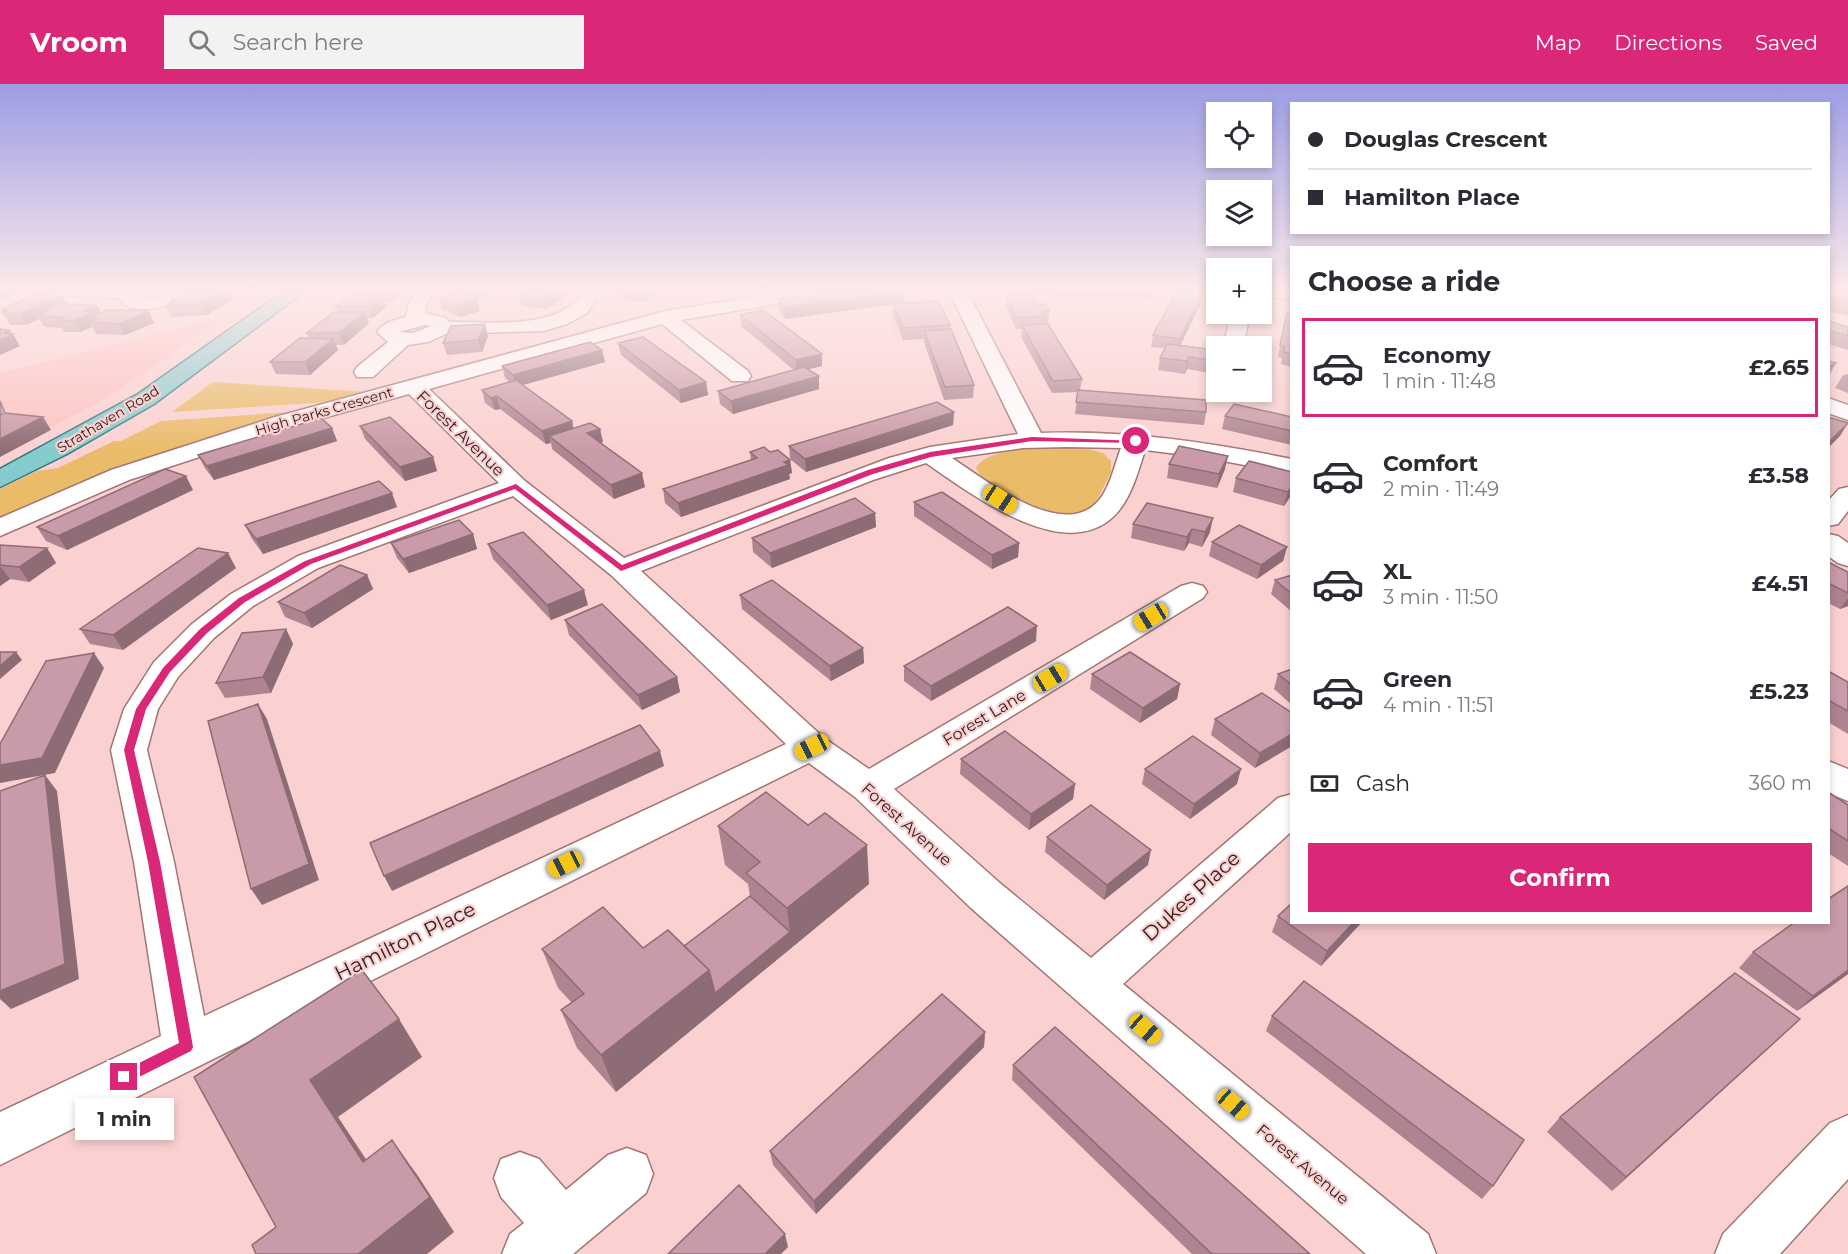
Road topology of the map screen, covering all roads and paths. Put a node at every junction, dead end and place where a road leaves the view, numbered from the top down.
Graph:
1 (223, 344) edge
2 (398, 344) edge
3 (568, 344) edge
4 (704, 344) edge
5 (984, 344) edge
6 (365, 372) dead end
7 (714, 384) dead end
8 (413, 386) junction
9 (1830, 406) edge
10 (1848, 412) edge
11 (1032, 439) junction
12 (1136, 441) junction
13 (930, 454) junction
14 (1290, 467) edge
15 (0, 479) edge
16 (516, 486) junction
17 (1848, 495) edge
18 (1830, 516) edge
19 (0, 528) edge
20 (1830, 544) edge
21 (1848, 557) edge
22 (621, 569) junction
23 (1192, 592) dead end
24 (812, 747) junction
25 (1830, 775) edge
26 (868, 787) junction
27 (1848, 787) edge
28 (1290, 810) edge
29 (1092, 984) junction
30 (186, 1047) junction
31 (0, 1139) edge
32 (1848, 1141) edge
33 (627, 1174) dead end
34 (520, 1178) dead end
35 (546, 1240) edge
36 (1408, 1254) edge
37 (1743, 1254) edge

1 - 15 main road, Strathaven Road
2 - 6 street
3 - 8 street, High Parks Crescent
4 - 7 street
5 - 11 street
8 - 16 street, Forest Avenue
8 - 19 street, High Parks Crescent
9 - 10 street
11 - 12 street
11 - 13 street
12 - 13 street
12 - 14 street
13 - 22 street
16 - 22 street, Forest Avenue
16 - 30 street
17 - 18 street
20 - 21 street
22 - 24 street, Forest Avenue
23 - 26 street, Forest Lane
24 - 26 street, Forest Avenue
24 - 30 street, Hamilton Place
25 - 27 street
26 - 29 street, Forest Avenue
28 - 29 street, Dukes Place
29 - 36 street, Forest Avenue
30 - 31 street, Hamilton Place
32 - 37 street
33 - 35 street
34 - 35 street

